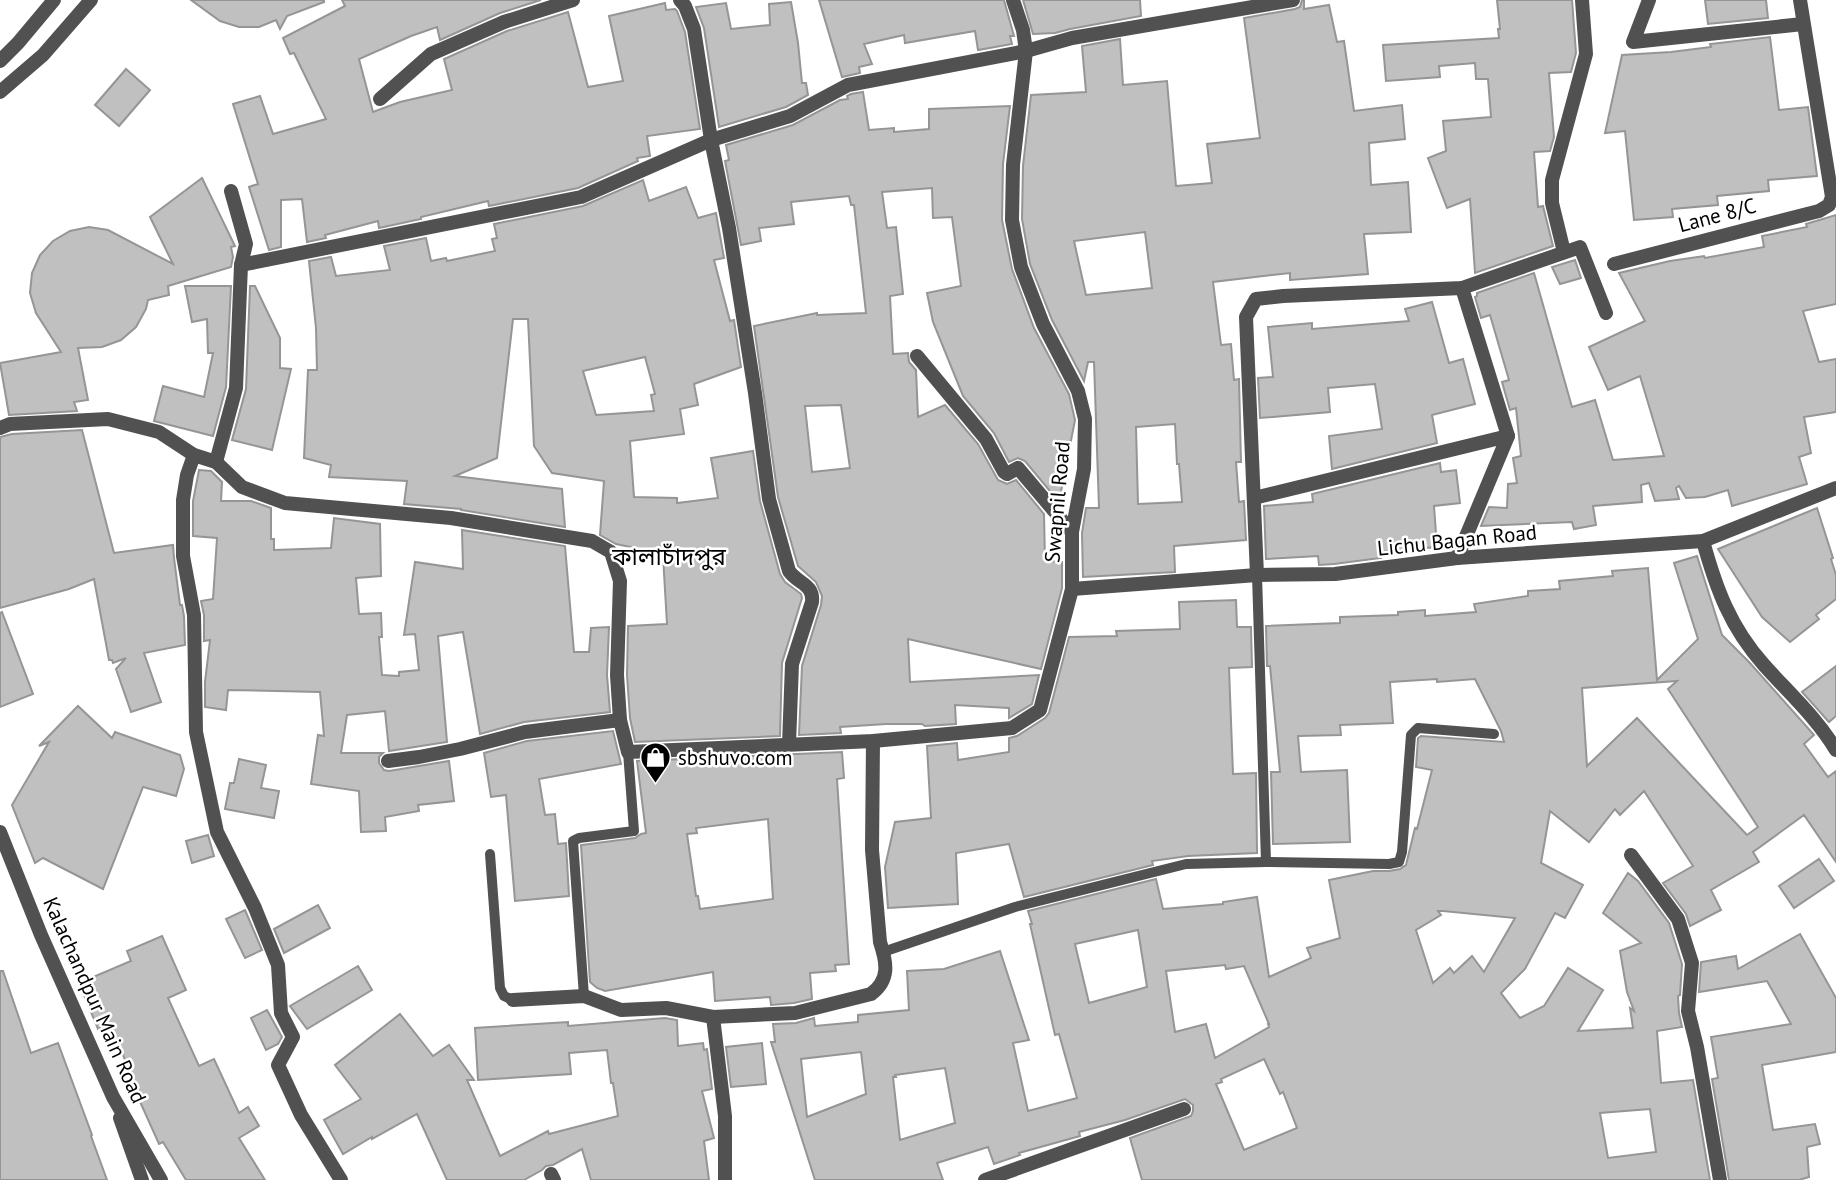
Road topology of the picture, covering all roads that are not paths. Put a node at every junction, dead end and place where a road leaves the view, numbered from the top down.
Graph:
1 (54, 0) edge
2 (90, 0) edge
3 (573, 0) edge
4 (680, 0) edge
5 (1013, 0) edge
6 (1293, 0) edge
7 (1581, 0) edge
8 (1649, 0) edge
9 (1800, 0) edge
10 (1803, 23) junction
11 (1026, 51) junction
12 (0, 61) edge
13 (0, 92) edge
14 (380, 99) dead end
15 (711, 140) junction
16 (231, 191) dead end
17 (1564, 252) junction
18 (1614, 264) dead end
19 (242, 265) junction
20 (1462, 288) junction
21 (1606, 313) dead end
22 (917, 356) dead end
23 (0, 428) edge
24 (1508, 436) junction
25 (194, 455) junction
26 (216, 462) junction
27 (1836, 488) edge
28 (1254, 498) junction
29 (1072, 532) junction
30 (1703, 541) junction
31 (1457, 558) junction
32 (1257, 575) junction
33 (1072, 589) junction
34 (620, 720) junction
35 (1494, 734) dead end
36 (873, 741) junction
37 (789, 744) junction
38 (1836, 750) edge
39 (628, 752) junction
40 (388, 761) dead end
41 (0, 832) edge
42 (490, 855) dead end
43 (1631, 855) dead end
44 (1266, 862) junction
45 (883, 952) junction
46 (584, 996) junction
47 (513, 1000) joint
48 (713, 1017) junction
49 (113, 1097) junction
50 (1184, 1109) dead end
51 (142, 1180) edge
52 (161, 1180) edge
53 (341, 1180) edge
54 (725, 1180) edge
55 (985, 1180) edge
56 (1720, 1180) edge

1 - 12 street
2 - 13 street
3 - 14 street
4 - 15 street
5 - 11 street, Swapnil Road
6 - 11 street
7 - 17 street
8 - 10 street
9 - 10 street
10 - 18 street, Lane 8/C
11 - 15 street
11 - 29 street, Swapnil Road
15 - 19 street
15 - 37 street
16 - 19 street
17 - 20 street
17 - 21 street
19 - 26 street
20 - 24 street
20 - 28 street
22 - 29 street
23 - 25 street
24 - 28 street
24 - 31 street
25 - 26 street
25 - 53 street
26 - 34 street
27 - 30 street, Lichu Bagan Road
28 - 32 street
29 - 33 street, Swapnil Road
30 - 31 street, Lichu Bagan Road
30 - 38 street
31 - 32 street, Lichu Bagan Road
32 - 33 street, Lichu Bagan Road
32 - 44 lane
33 - 36 street, Swapnil Road
34 - 39 street
34 - 40 street
35 - 44 lane
36 - 37 street, Swapnil Road
36 - 45 street
37 - 39 street, Swapnil Road
39 - 46 lane
41 - 49 street, Kalachandpur Main Road
42 - 47 lane
43 - 56 street
44 - 45 lane
45 - 48 street
46 - 47 street
46 - 48 street
48 - 54 street
49 - 51 street
49 - 52 street, Kalachandpur Main Road
50 - 55 street

